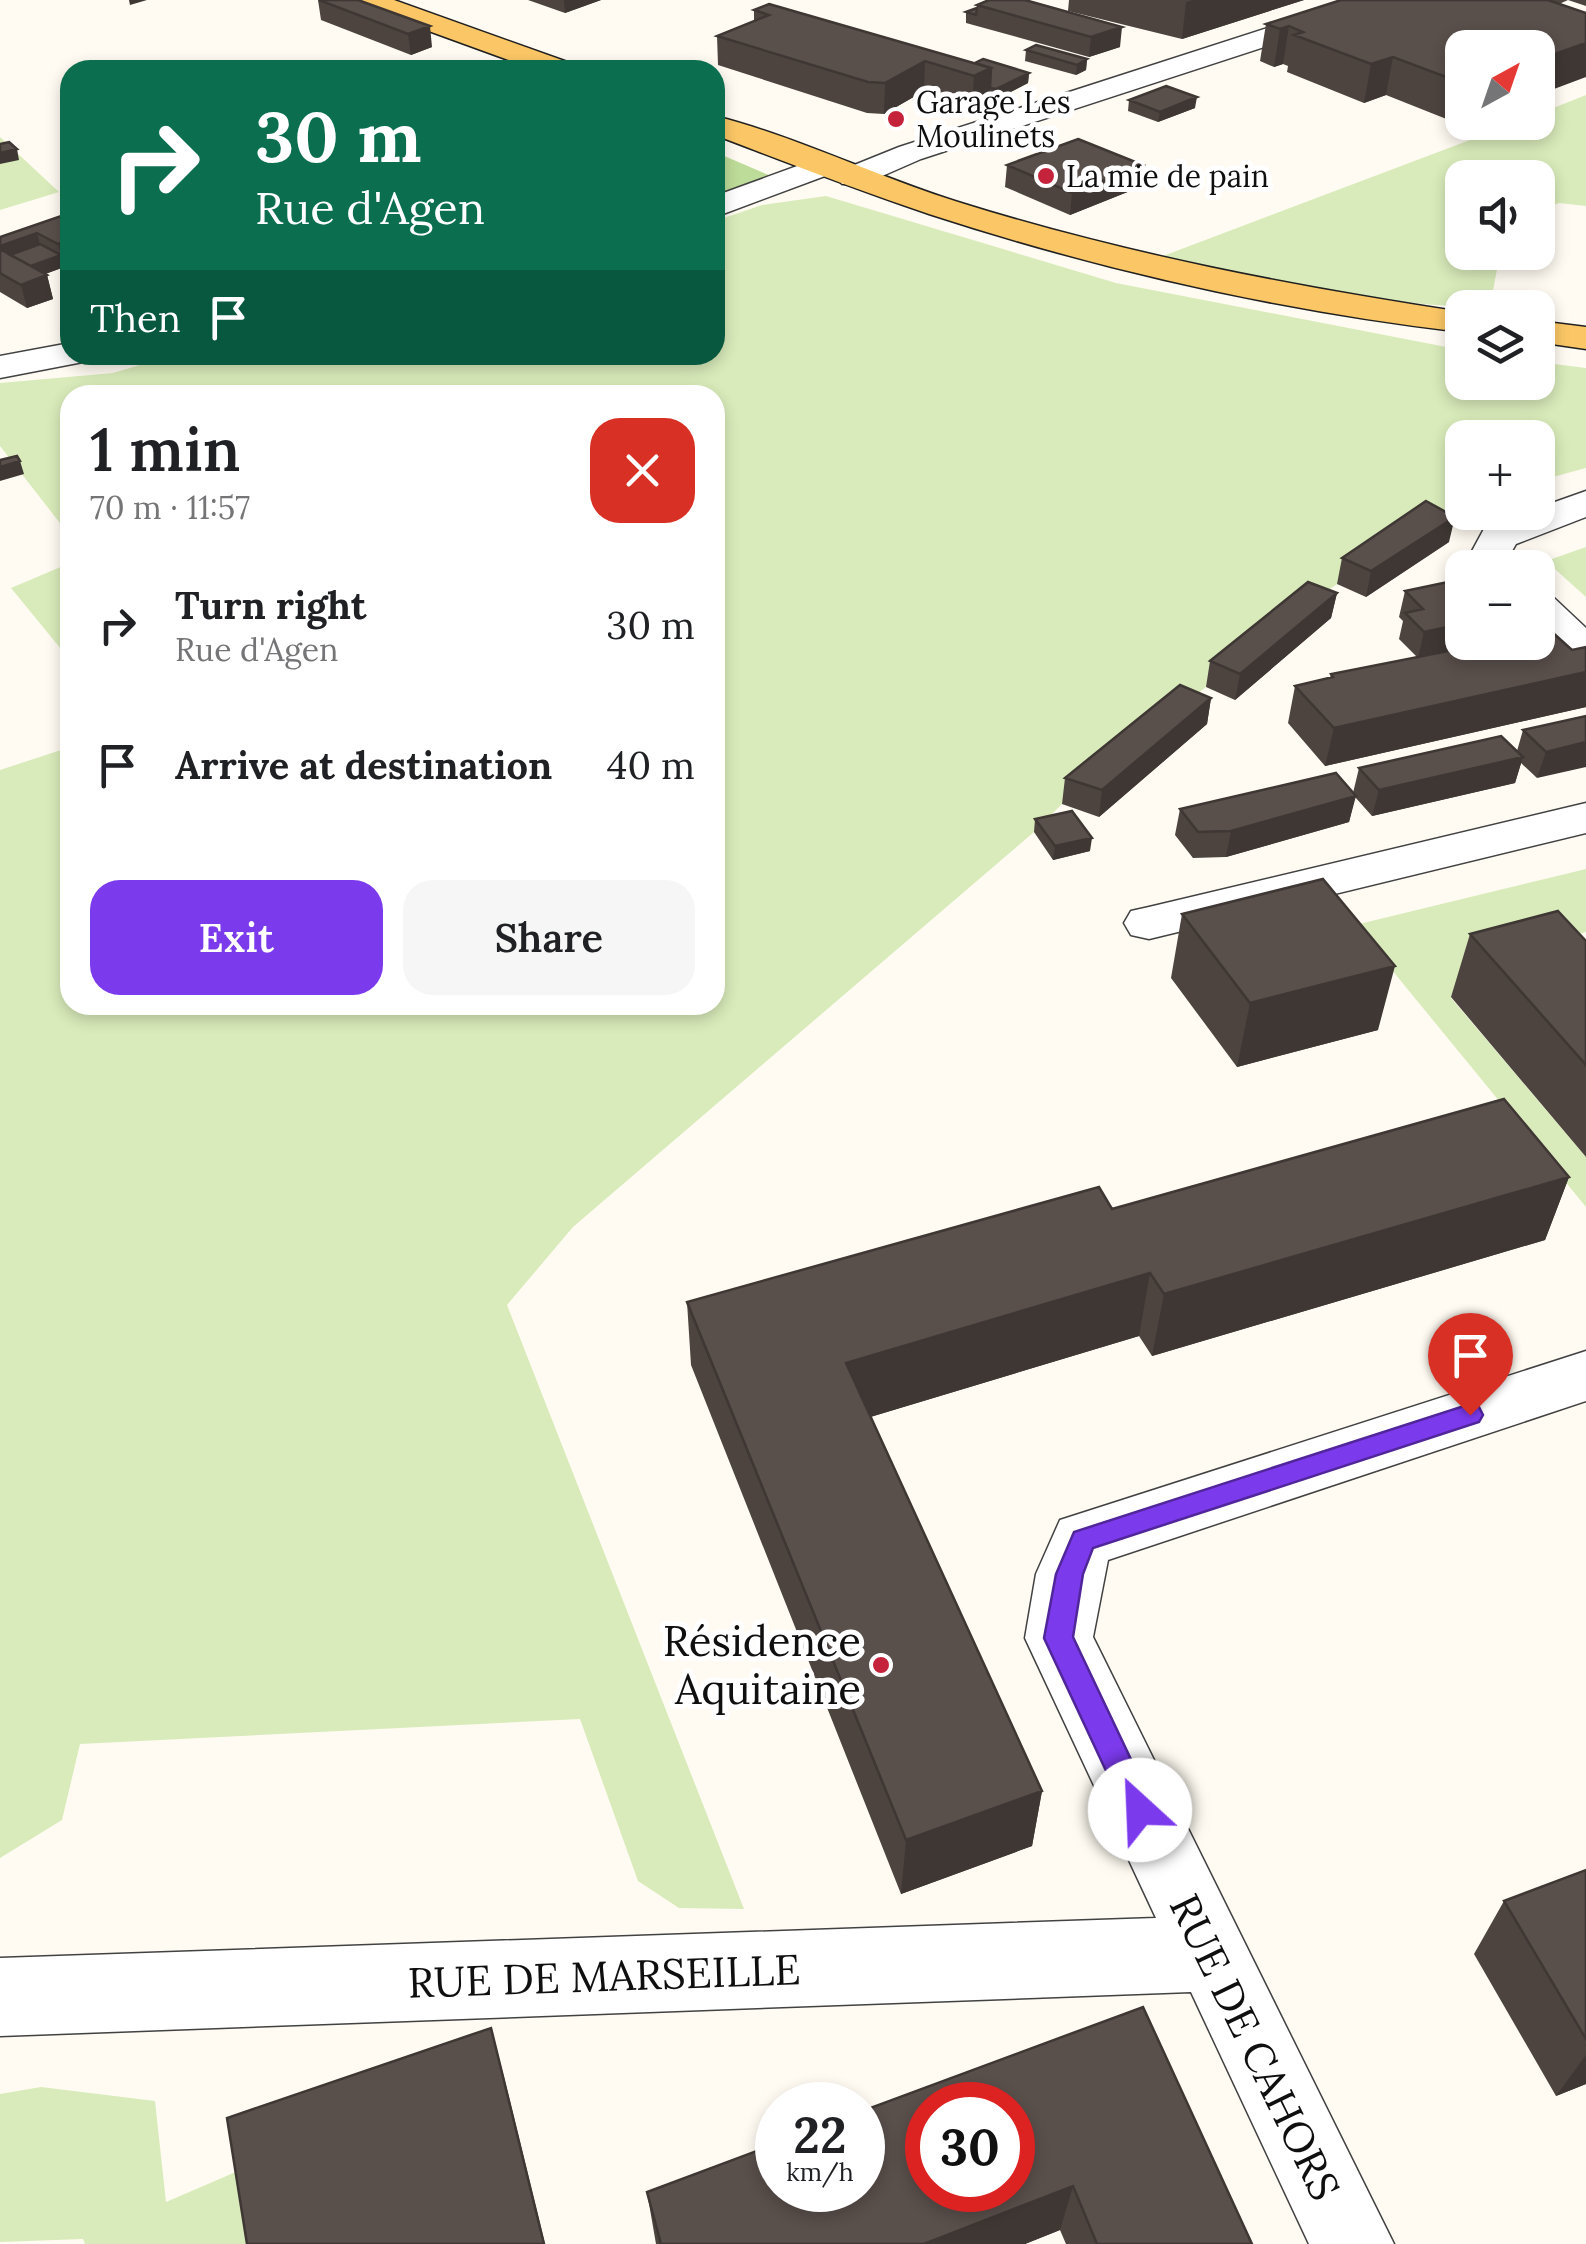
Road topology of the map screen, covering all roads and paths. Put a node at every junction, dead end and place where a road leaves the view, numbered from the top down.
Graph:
1 (369, 0) edge
2 (1381, 0) edge
3 (534, 60) edge
4 (725, 128) edge
5 (838, 171) junction
6 (725, 205) edge
7 (1445, 319) edge
8 (1555, 334) edge
9 (1586, 338) edge
10 (60, 356) edge
11 (0, 367) edge
12 (1586, 504) edge
13 (1493, 550) edge
14 (1555, 622) edge
15 (1586, 652) edge
16 (1586, 818) edge
17 (1149, 924) dead end
18 (1586, 1376) edge
19 (1208, 1954) junction
20 (0, 1997) edge
21 (1352, 2244) edge

1 - 3 main road
2 - 5 street
4 - 5 main road
5 - 6 street
5 - 7 main road
8 - 9 main road
10 - 11 street
12 - 13 street
14 - 15 street
16 - 17 street
18 - 19 street, RUE DE CAHORS
19 - 20 street, RUE DE MARSEILLE
19 - 21 street, RUE DE CAHORS

